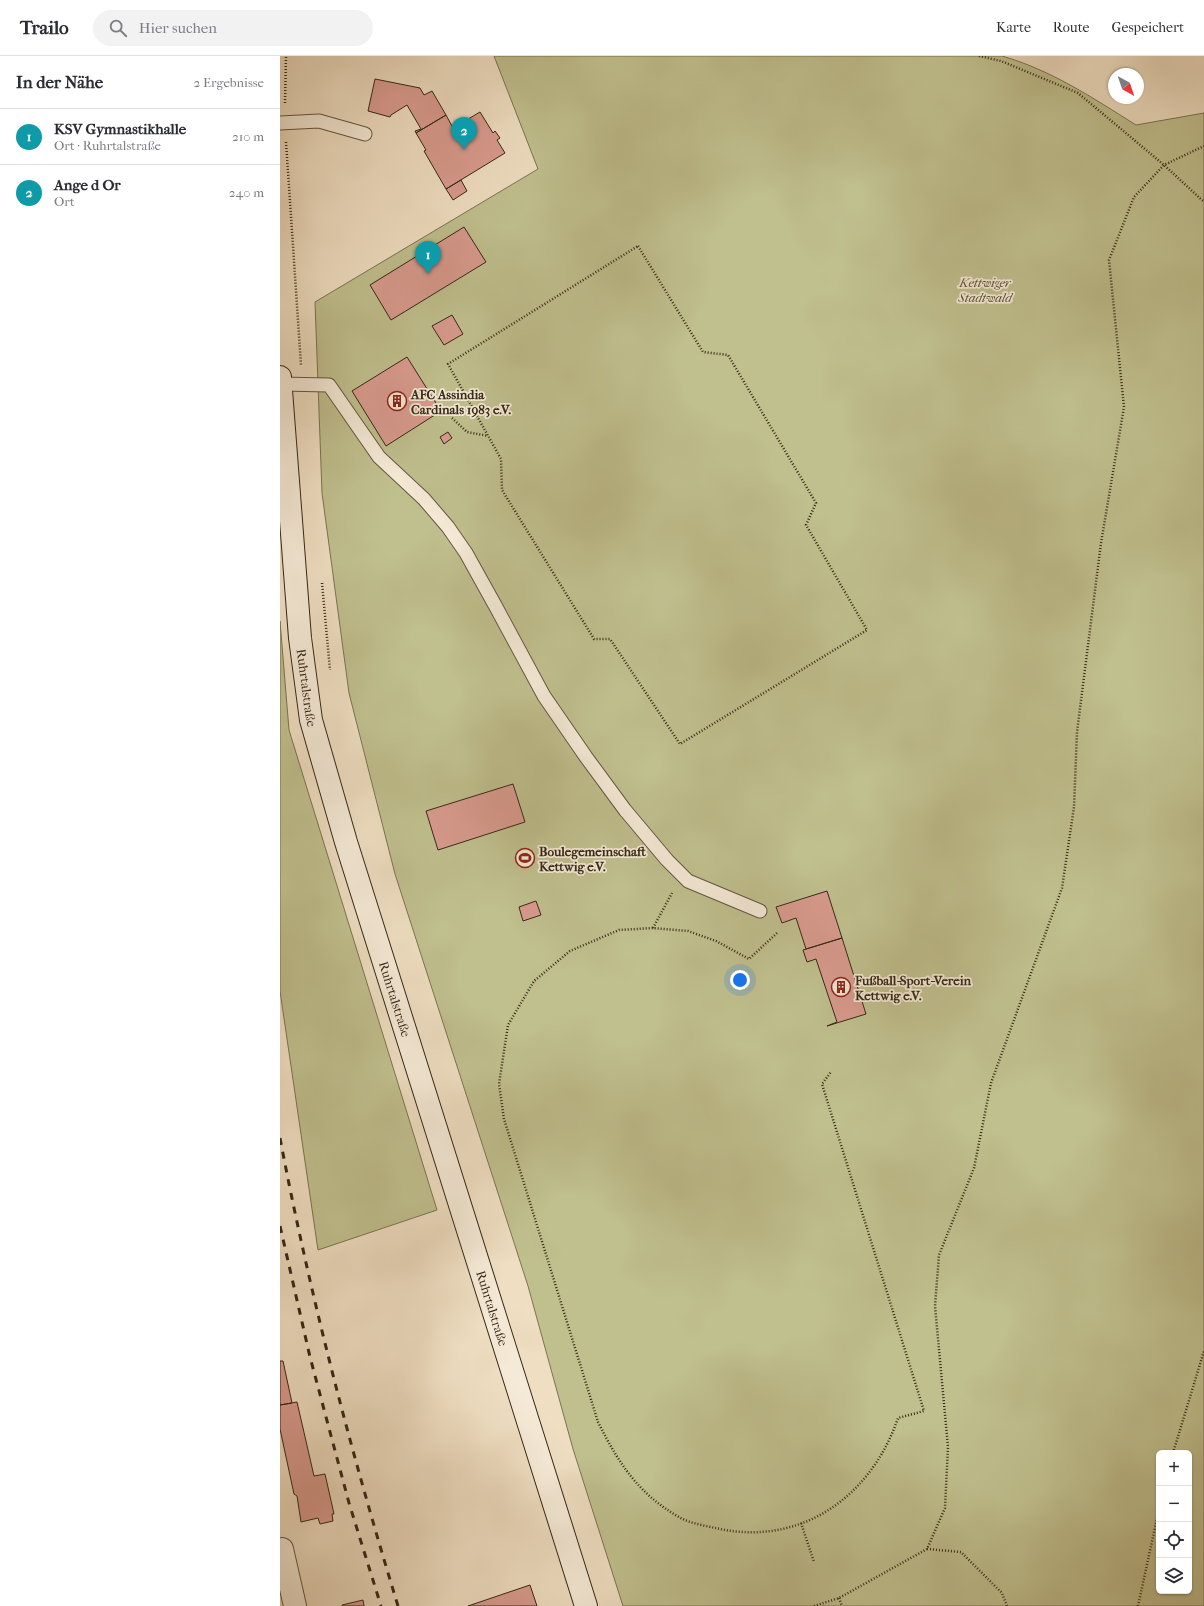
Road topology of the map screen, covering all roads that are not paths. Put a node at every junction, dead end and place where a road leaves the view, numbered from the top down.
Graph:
1 (282, 123) edge
2 (365, 134) dead end
3 (280, 377) edge
4 (280, 384) edge
5 (760, 911) dead end
6 (281, 1545) edge
7 (295, 1606) edge
8 (586, 1606) edge

1 - 2 lane
3 - 4 main road, Ruhrtalstraße
4 - 5 lane
4 - 8 main road, Ruhrtalstraße
6 - 7 main road

